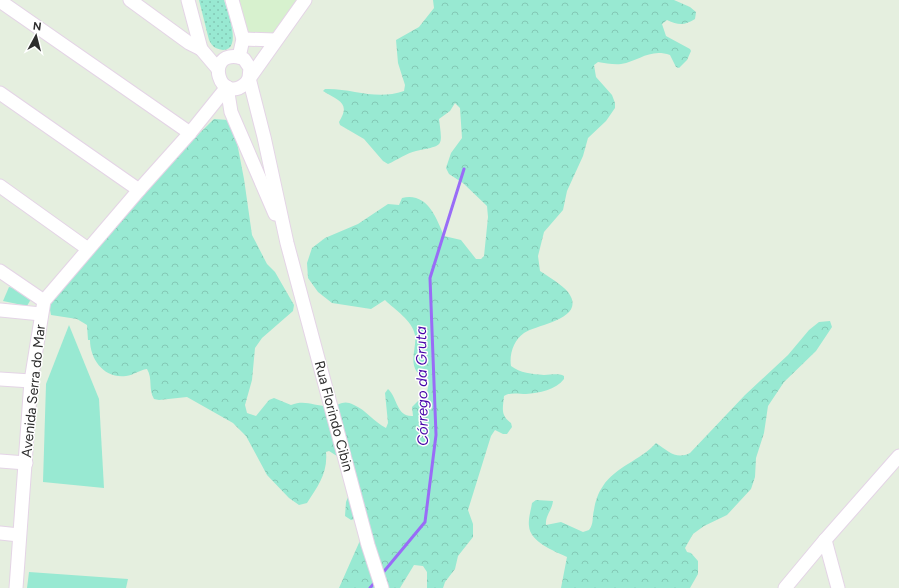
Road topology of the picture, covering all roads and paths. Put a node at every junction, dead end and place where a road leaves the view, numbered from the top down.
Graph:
1 (130, 0) edge
2 (188, 0) edge
3 (232, 0) edge
4 (305, 0) edge
5 (0, 1) edge
6 (195, 28) junction
7 (176, 32) junction
8 (243, 39) junction
9 (275, 40) junction
10 (201, 49) junction
11 (243, 60) junction
12 (218, 69) junction
13 (249, 78) junction
14 (227, 87) junction
15 (0, 93) edge
16 (208, 111) junction
17 (231, 112) junction
18 (190, 133) junction
19 (0, 186) edge
20 (139, 190) junction
21 (288, 243) junction
22 (88, 249) junction
23 (0, 271) edge
24 (44, 301) junction
25 (0, 310) edge
26 (41, 314) junction
27 (0, 379) edge
28 (31, 381) junction
29 (899, 456) edge
30 (0, 461) edge
31 (26, 463) junction
32 (0, 534) edge
33 (19, 535) junction
34 (824, 540) junction
35 (16, 588) edge
36 (382, 588) edge
37 (786, 588) edge
38 (838, 588) edge

1 - 7 street
2 - 6 street
3 - 8 street, Rua Florindo Cibin
4 - 9 street
5 - 18 street
6 - 7 street
6 - 10 street
7 - 10 street
8 - 9 street
8 - 11 street, Rua Florindo Cibin
9 - 11 street
9 - 13 street
10 - 12 street
11 - 12 street
11 - 13 street, Rua Florindo Cibin
12 - 14 street
13 - 14 street
13 - 21 street, Rua Florindo Cibin
14 - 16 street, Avenida Serra do Mar
14 - 17 street, Rua Florindo Cibin
15 - 20 street
16 - 17 street
16 - 18 street, Avenida Serra do Mar
17 - 21 street, Rua Florindo Cibin
18 - 20 street, Avenida Serra do Mar
19 - 22 street
20 - 22 street, Avenida Serra do Mar
21 - 36 street, Rua Florindo Cibin
22 - 24 street, Avenida Serra do Mar
23 - 24 street
24 - 26 street, Avenida Serra do Mar
25 - 26 street
26 - 28 street, Avenida Serra do Mar
27 - 28 street
28 - 31 street, Avenida Serra do Mar
29 - 34 street
30 - 31 street
31 - 33 street, Avenida Serra do Mar
32 - 33 street
33 - 35 street, Avenida Serra do Mar
34 - 37 street
34 - 38 street

